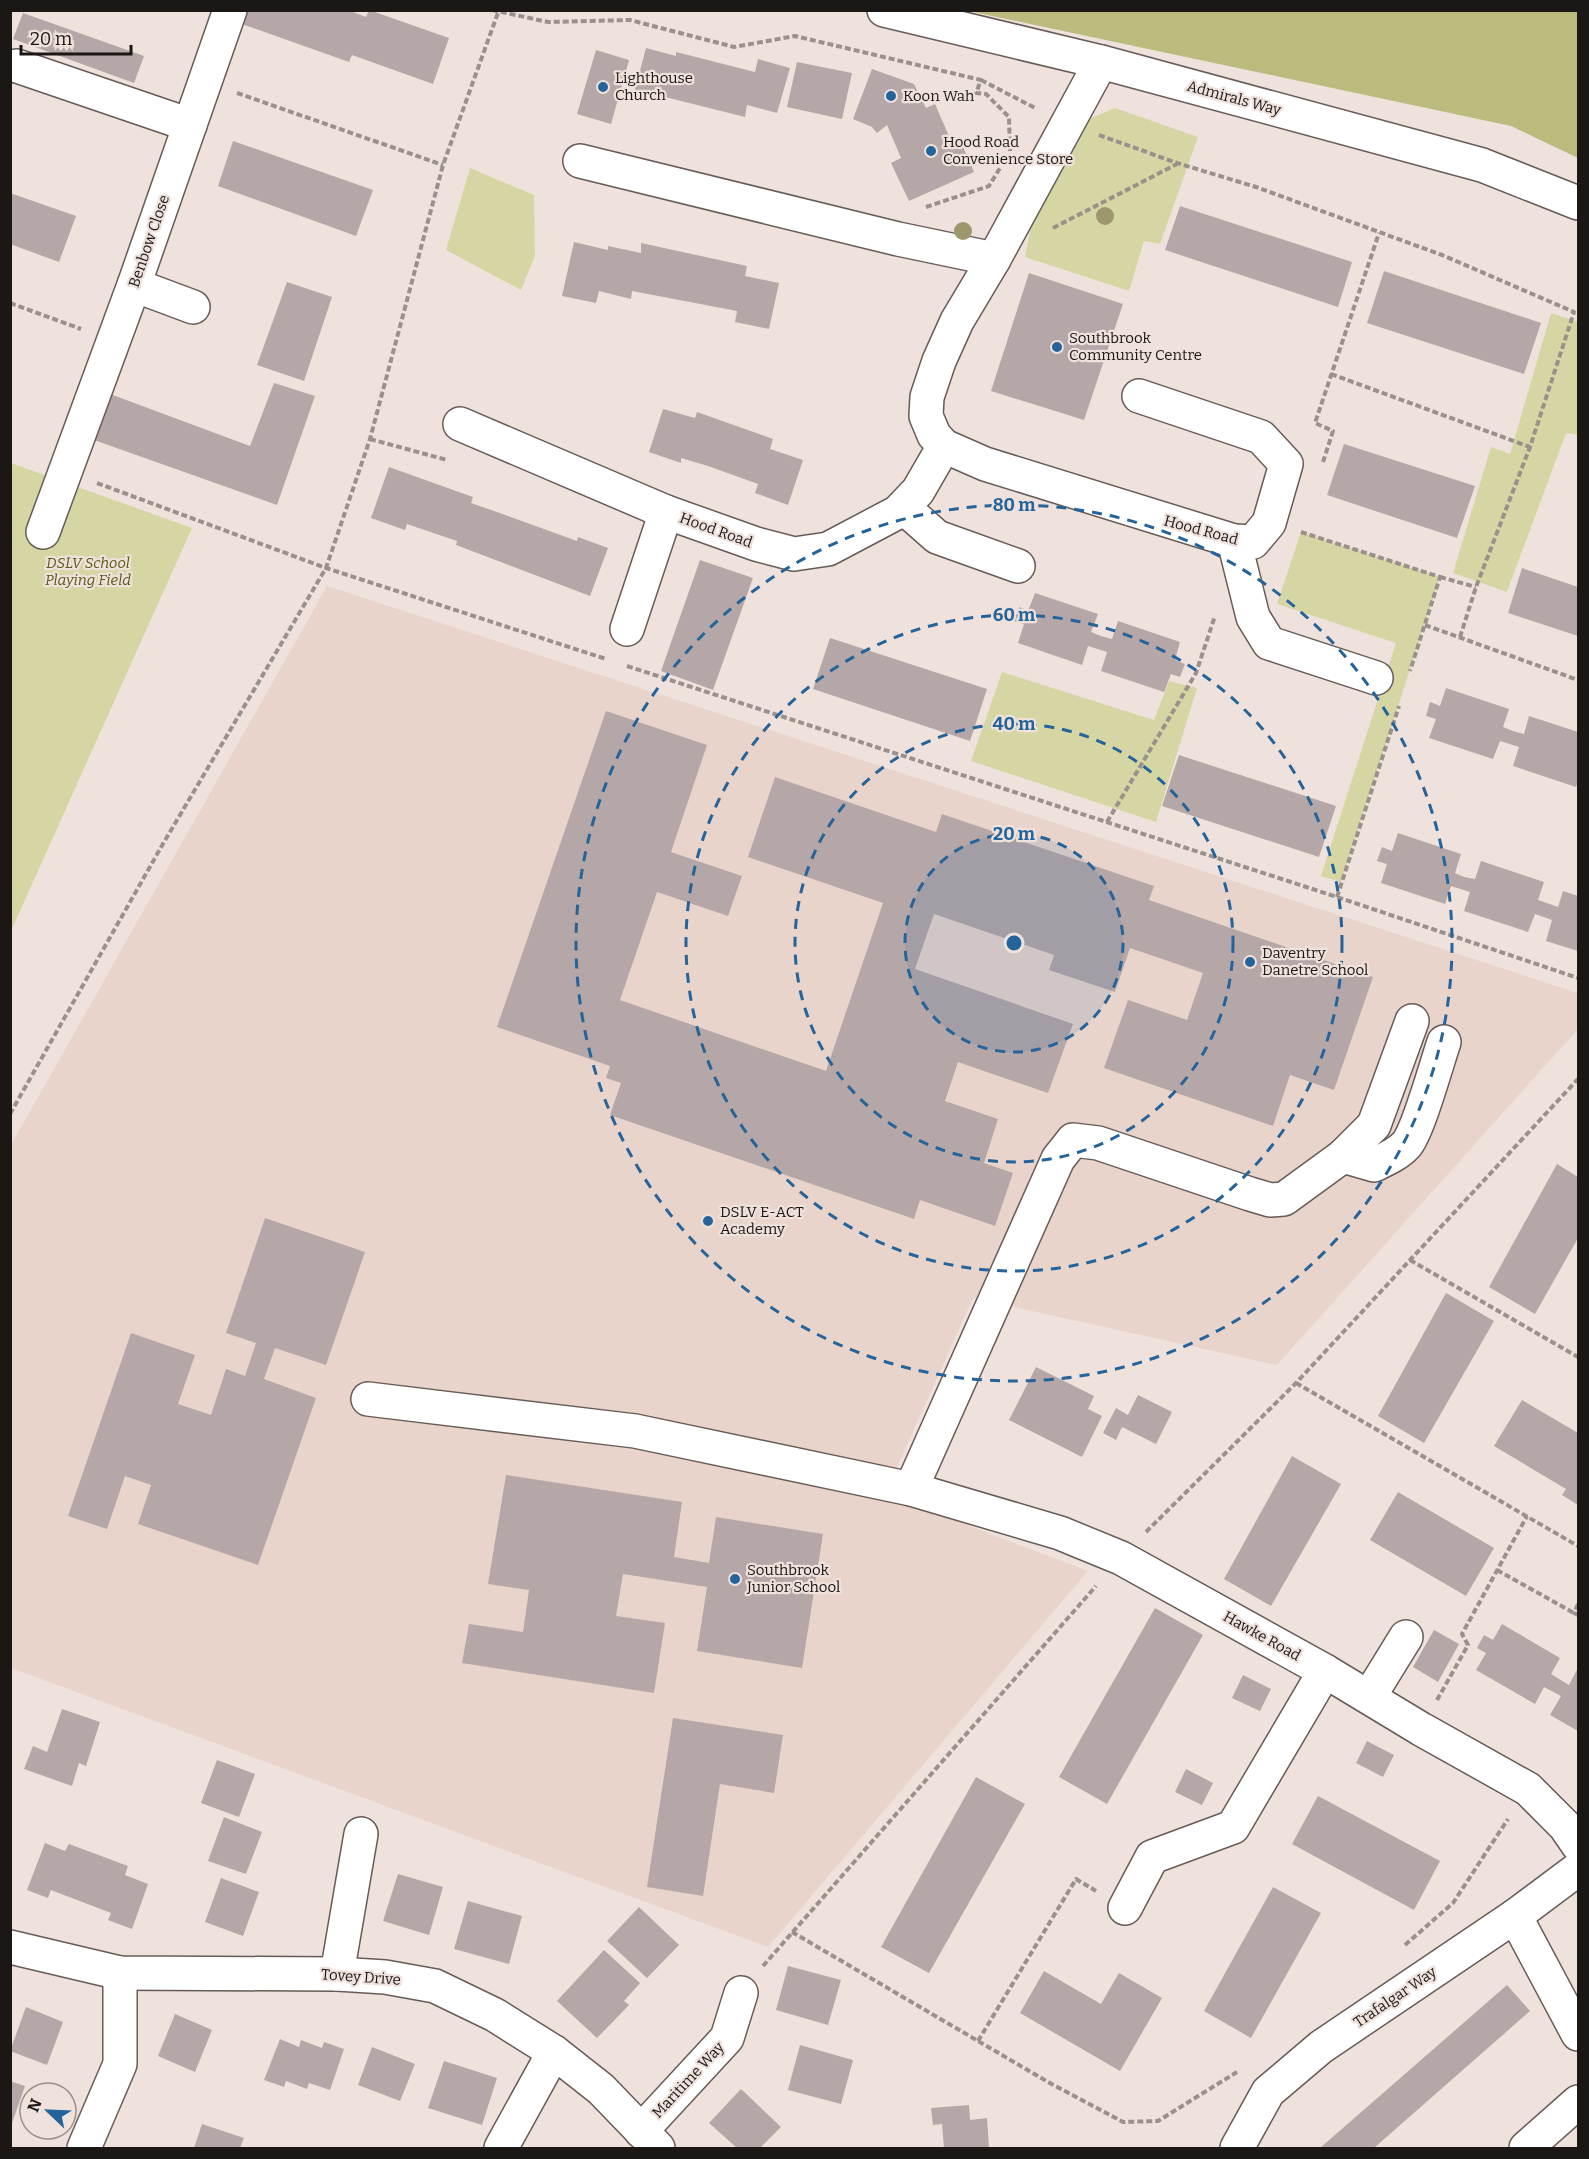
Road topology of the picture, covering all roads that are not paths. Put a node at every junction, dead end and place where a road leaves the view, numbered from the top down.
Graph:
1 (230, 10) edge
2 (884, 10) edge
3 (1101, 62) junction
4 (17, 66) dead end
5 (190, 125) junction
6 (580, 161) dead end
7 (1578, 204) edge
8 (994, 259) junction
9 (134, 285) junction
10 (193, 307) dead end
11 (1139, 396) dead end
12 (460, 424) dead end
13 (944, 446) junction
14 (903, 507) junction
15 (666, 512) junction
16 (43, 532) dead end
17 (1252, 536) junction
18 (1018, 566) dead end
19 (627, 628) dead end
20 (1391, 679) road end
21 (1412, 1021) dead end
22 (1444, 1042) dead end
23 (1343, 1156) junction
24 (368, 1399) dead end
25 (911, 1489) junction
26 (1406, 1637) dead end
27 (1325, 1671) junction
28 (1369, 1697) junction
29 (360, 1834) dead end
30 (1578, 1845) edge
31 (1578, 1869) edge
32 (1125, 1908) road end
33 (1515, 1916) junction
34 (10, 1947) edge
35 (120, 1973) junction
36 (337, 1974) junction
37 (741, 1993) road end
38 (1578, 2034) edge
39 (554, 2052) junction
40 (1578, 2102) edge
41 (649, 2140) edge
42 (84, 2148) edge
43 (501, 2148) edge
44 (1237, 2148) edge
45 (1526, 2148) edge

1 - 5 street, Benbow Close
2 - 3 street, Admirals Way
3 - 7 street, Admirals Way
3 - 8 street
4 - 5 street
5 - 9 street, Benbow Close
6 - 8 street
8 - 13 street
9 - 10 street
9 - 16 street, Benbow Close
11 - 17 street
12 - 15 street, Hood Road
13 - 14 street, Hood Road
13 - 17 street, Hood Road
14 - 15 street, Hood Road
14 - 18 street
15 - 19 street
17 - 20 street
21 - 23 street
22 - 23 street
23 - 25 street
24 - 25 street, Hawke Road
25 - 27 street, Hawke Road
26 - 28 street
27 - 28 street, Hawke Road
27 - 32 street
28 - 30 street, Hawke Road
29 - 36 street
31 - 33 street, Trafalgar Way
33 - 38 street
33 - 44 street, Trafalgar Way
34 - 35 street, Tovey Drive
35 - 36 street, Tovey Drive
35 - 42 street
36 - 39 street, Tovey Drive
37 - 41 street, Maritime Way
39 - 41 street, Tovey Drive
39 - 43 street
40 - 45 street

